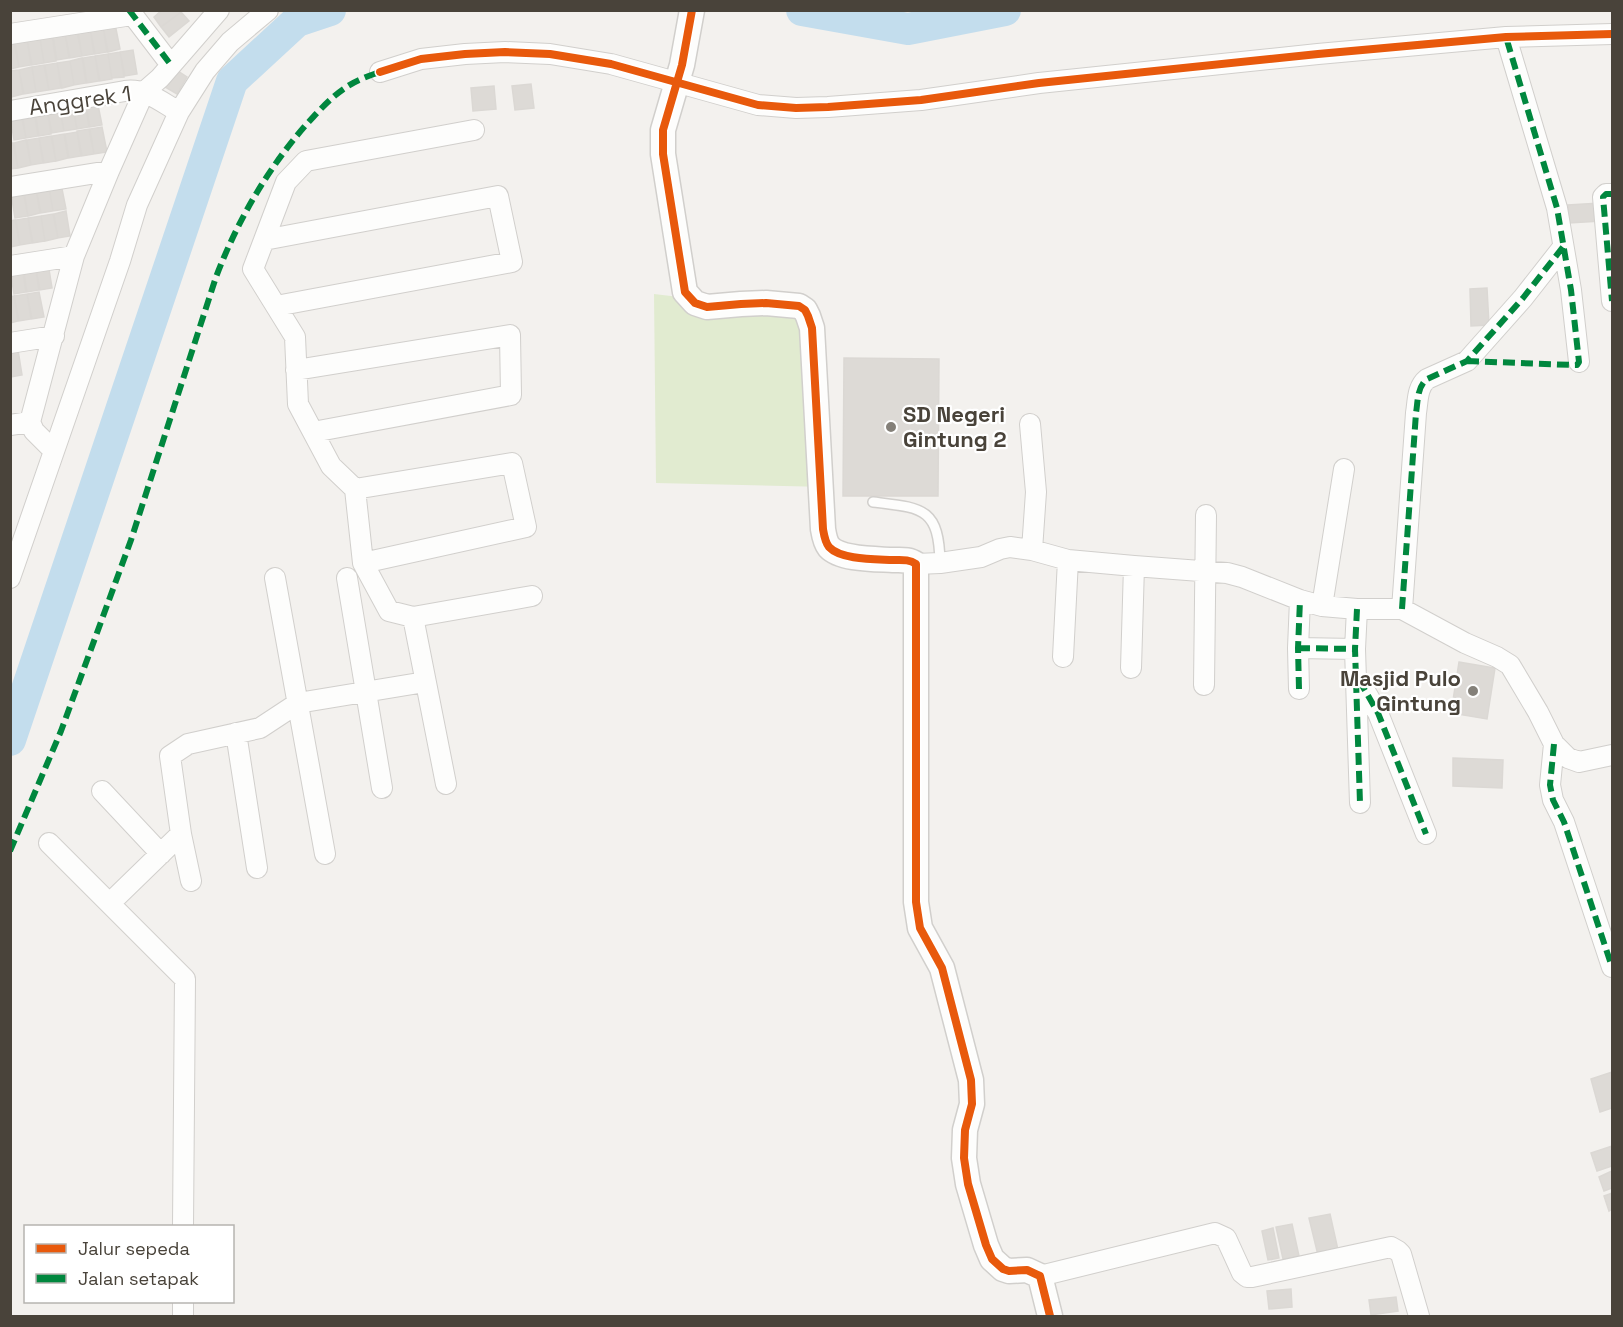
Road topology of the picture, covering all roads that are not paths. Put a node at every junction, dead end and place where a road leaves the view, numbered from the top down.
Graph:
1 (219, 10) edge
2 (225, 10) edge
3 (268, 10) edge
4 (692, 10) edge
5 (130, 13) edge
6 (241, 32) junction
7 (10, 34) edge
8 (1612, 34) edge
9 (1506, 37) junction
10 (171, 65) junction
11 (380, 72) dead end
12 (680, 74) junction
13 (147, 93) junction
14 (175, 110) junction
15 (10, 111) edge
16 (474, 130) dead end
17 (109, 171) junction
18 (10, 187) edge
19 (1612, 194) edge
20 (264, 240) junction
21 (1563, 247) junction
22 (75, 256) junction
23 (10, 266) edge
24 (1612, 301) edge
25 (276, 306) junction
26 (54, 336) junction
27 (10, 343) edge
28 (1579, 362) dead end
29 (296, 370) junction
30 (30, 422) junction
31 (1030, 424) dead end
32 (10, 425) edge
33 (313, 432) junction
34 (50, 447) junction
35 (1344, 469) dead end
36 (355, 489) junction
37 (873, 502) dead end
38 (1206, 515) dead end
39 (1032, 550) junction
40 (1068, 560) junction
41 (363, 562) junction
42 (940, 563) junction
43 (916, 564) junction
44 (1134, 566) junction
45 (1205, 570) junction
46 (10, 578) edge
47 (275, 578) dead end
48 (347, 578) dead end
49 (532, 596) dead end
50 (1300, 600) junction
51 (1322, 606) junction
52 (1357, 609) junction
53 (1402, 609) junction
54 (413, 617) junction
55 (1298, 648) junction
56 (1355, 649) junction
57 (1063, 657) dead end
58 (1131, 668) dead end
59 (1357, 677) junction
60 (425, 682) junction
61 (1204, 685) dead end
62 (1299, 689) dead end
63 (366, 692) junction
64 (298, 703) junction
65 (236, 733) junction
66 (1554, 744) junction
67 (1612, 755) edge
68 (446, 784) dead end
69 (382, 788) dead end
70 (102, 791) dead end
71 (1360, 803) dead end
72 (181, 834) junction
73 (1426, 834) dead end
74 (49, 843) dead end
75 (161, 854) junction
76 (325, 854) dead end
77 (257, 868) dead end
78 (191, 881) dead end
79 (110, 903) junction
80 (1612, 967) edge
81 (183, 1225) edge
82 (1040, 1276) junction
83 (1050, 1317) edge
84 (1419, 1317) edge

1 - 10 street
2 - 6 street
3 - 6 street
4 - 12 street
5 - 7 street
5 - 10 street
6 - 14 street
8 - 9 street
9 - 12 street
9 - 21 street
10 - 13 street
11 - 12 street
12 - 43 street
13 - 14 street
13 - 15 street, Anggrek 1
13 - 17 street
14 - 34 street
16 - 20 street
17 - 18 street
17 - 22 street
19 - 24 street
20 - 25 street
20 - 25 street
21 - 28 street
21 - 53 street
22 - 23 street
22 - 26 street
25 - 29 street
26 - 27 street
26 - 30 street
29 - 33 street
29 - 33 street
30 - 32 street
30 - 34 street
31 - 39 street
33 - 36 street
34 - 46 street
35 - 51 street
36 - 41 street
36 - 41 street
37 - 42 lane
38 - 45 street
39 - 40 street
39 - 42 street
40 - 44 street
40 - 57 street
41 - 54 street
42 - 43 street
43 - 82 street
44 - 45 street
44 - 58 street
45 - 50 street
45 - 61 street
47 - 64 street
48 - 63 street
49 - 54 street
50 - 51 street
50 - 55 street
51 - 52 street
52 - 53 street
52 - 56 street
53 - 66 street
54 - 60 street
55 - 56 street
55 - 62 street
56 - 59 street
59 - 71 street
59 - 73 street
60 - 63 street
60 - 68 street
63 - 64 street
63 - 69 street
64 - 65 street
64 - 76 street
65 - 72 street
65 - 77 street
66 - 67 street
66 - 80 street
70 - 75 street
72 - 75 street
72 - 78 street
74 - 79 street
75 - 79 street
79 - 81 street
82 - 83 street
82 - 84 street

